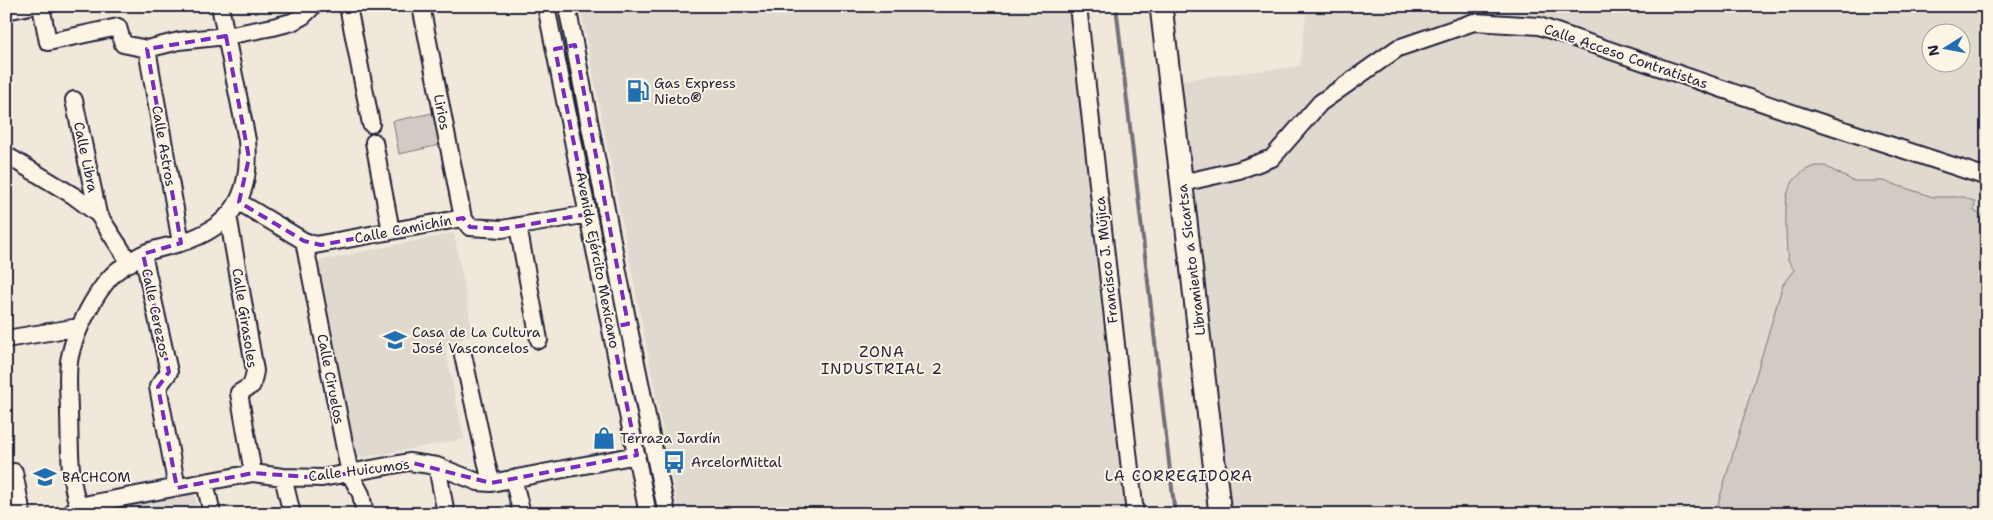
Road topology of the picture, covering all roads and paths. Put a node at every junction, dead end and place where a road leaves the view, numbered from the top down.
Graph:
1 (30, 6) edge
2 (41, 6) edge
3 (220, 6) edge
4 (313, 6) edge
5 (348, 6) edge
6 (421, 6) edge
7 (546, 6) edge
8 (567, 6) edge
9 (1078, 6) edge
10 (1161, 6) edge
11 (6, 10) edge
12 (226, 36) junction
13 (575, 45) junction
14 (147, 48) junction
15 (555, 49) junction
16 (74, 100) dead end
17 (371, 124) dead end
18 (374, 142) dead end
19 (6, 155) edge
20 (1987, 177) edge
21 (1182, 183) junction
22 (239, 202) junction
23 (98, 214) junction
24 (588, 214) junction
25 (228, 216) junction
26 (463, 218) junction
27 (518, 226) junction
28 (391, 231) junction
29 (304, 241) junction
30 (181, 243) junction
31 (136, 258) junction
32 (628, 324) junction
33 (79, 327) junction
34 (611, 327) junction
35 (6, 339) edge
36 (539, 340) dead end
37 (464, 355) dead end
38 (637, 456) junction
39 (437, 466) junction
40 (14, 472) dead end
41 (253, 473) junction
42 (350, 474) junction
43 (283, 477) junction
44 (513, 478) junction
45 (205, 482) junction
46 (491, 483) junction
47 (177, 488) junction
48 (77, 511) edge
49 (22, 514) edge
50 (212, 514) edge
51 (292, 514) edge
52 (365, 514) edge
53 (446, 514) edge
54 (522, 514) edge
55 (648, 514) edge
56 (667, 514) edge
57 (1134, 514) edge
58 (1220, 514) edge

1 - 11 street
2 - 14 street
3 - 12 street
4 - 12 street
5 - 17 street
6 - 26 street, Lirios
7 - 15 street, Avenida Ejército Mexicano
8 - 13 street, Avenida Ejército Mexicano
9 - 57 street, Francisco J. Mújica
10 - 21 main road, Libramiento a Sicartsa
12 - 14 street
12 - 22 street
13 - 15 street
13 - 32 street, Avenida Ejército Mexicano
14 - 30 street, Calle Astros
15 - 24 street, Avenida Ejército Mexicano
16 - 23 street, Calle Libra
18 - 28 street
19 - 23 street
20 - 21 street, Calle Acceso Contratistas
21 - 58 main road, Libramiento a Sicartsa
22 - 25 street
22 - 29 street
23 - 31 street
24 - 27 street, Calle Camichín
24 - 34 street, Avenida Ejército Mexicano
25 - 30 street
25 - 41 street, Calle Girasoles
26 - 27 street, Calle Camichín
26 - 28 street, Calle Camichín
27 - 36 street
28 - 29 street, Calle Camichín
29 - 42 street, Calle Ciruelos
30 - 31 street
31 - 33 street
31 - 47 street, Calle Cerezos
32 - 34 street
32 - 56 street, Avenida Ejército Mexicano
33 - 35 street
33 - 48 street
34 - 38 street, Avenida Ejército Mexicano
37 - 46 street
38 - 44 street, Calle Huicumos
38 - 55 street, Avenida Ejército Mexicano
39 - 42 street, Calle Huicumos
39 - 46 street, Calle Huicumos
39 - 53 street
40 - 49 street
41 - 43 street, Calle Huicumos
41 - 45 street, Calle Huicumos
42 - 43 street, Calle Huicumos
42 - 52 street, Calle Ciruelos
43 - 51 street
44 - 46 street, Calle Huicumos
44 - 54 street
45 - 47 street, Calle Huicumos
45 - 50 street
47 - 48 street, Calle Huicumos

